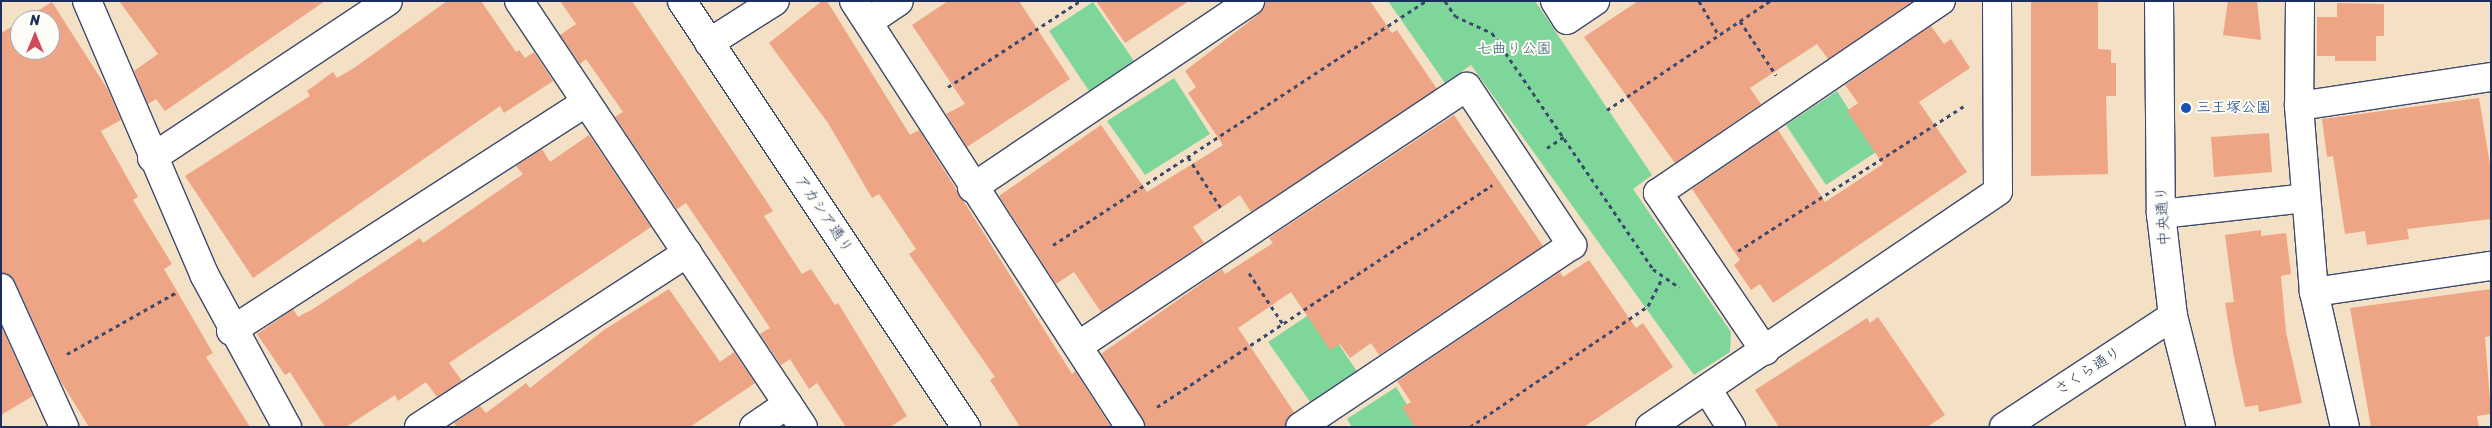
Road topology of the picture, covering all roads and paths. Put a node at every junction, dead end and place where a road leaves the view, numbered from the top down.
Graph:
1 (87, 1) edge
2 (388, 1) edge
3 (519, 1) edge
4 (682, 1) edge
5 (775, 1) edge
6 (899, 1) edge
7 (1250, 1) edge
8 (1426, 1) edge
9 (1445, 1) edge
10 (1555, 1) edge
11 (1595, 1) edge
12 (1699, 1) edge
13 (1770, 1) edge
14 (1941, 1) edge
15 (1997, 1) edge
16 (2158, 1) edge
17 (2300, 1) edge
18 (1079, 2) edge
19 (861, 12) edge
20 (1740, 21) junction
21 (1719, 35) junction
22 (709, 43) junction
23 (2491, 77) edge
24 (1997, 85) junction
25 (1793, 101) junction
26 (586, 102) junction
27 (920, 105) junction
28 (2299, 106) junction
29 (1608, 110) dead end
30 (1188, 157) junction
31 (152, 158) junction
32 (1520, 166) junction
33 (972, 188) junction
34 (2305, 198) junction
35 (2161, 214) junction
36 (1235, 242) junction
37 (687, 253) junction
38 (1023, 265) junction
39 (2491, 266) edge
40 (1710, 269) junction
41 (205, 276) junction
42 (1662, 279) junction
43 (1, 288) edge
44 (2314, 292) junction
45 (1729, 297) junction
46 (2173, 316) junction
47 (1283, 324) junction
48 (231, 332) junction
49 (1078, 346) junction
50 (1766, 351) junction
51 (38, 371) junction
52 (1707, 389) junction
53 (788, 404) junction
54 (55, 424) edge
55 (1130, 426) edge
56 (287, 427) edge
57 (419, 427) edge
58 (754, 427) edge
59 (803, 427) edge
60 (966, 427) edge
61 (1300, 427) edge
62 (1470, 427) edge
63 (1650, 427) edge
64 (1730, 427) edge
65 (2004, 427) edge
66 (2201, 427) edge
67 (2345, 427) edge

1 - 31 street
2 - 31 street
3 - 26 street
4 - 22 street, アカシア通り
5 - 22 street
6 - 19 street
7 - 33 street
8 - 30 path
9 - 42 path
10 - 11 street
12 - 21 path
13 - 20 path
14 - 25 street
15 - 24 street
16 - 35 street, 中央通り
17 - 28 street
18 - 27 path
19 - 27 street
20 - 21 path
20 - 25 path
21 - 29 path
22 - 60 street, アカシア通り
23 - 28 street
24 - 40 path
24 - 50 street
25 - 40 street
26 - 37 street
26 - 48 street
27 - 33 street
28 - 34 street
30 - 36 path
30 - 38 path
31 - 41 street
32 - 36 street
32 - 47 path
32 - 61 street
33 - 38 street
34 - 35 street
34 - 44 street
35 - 46 street, 中央通り
36 - 47 path
36 - 49 street
37 - 53 street
37 - 57 street
38 - 49 street
39 - 44 street
40 - 45 street
41 - 48 street
41 - 51 path
42 - 45 path
42 - 62 path
43 - 51 street
44 - 67 street
45 - 50 street
46 - 65 street, さくら通り
46 - 66 street, 中央通り
47 - 55 path
48 - 56 street
49 - 55 street
50 - 52 street
51 - 54 street
52 - 63 street
52 - 64 street
53 - 58 street
53 - 59 street

